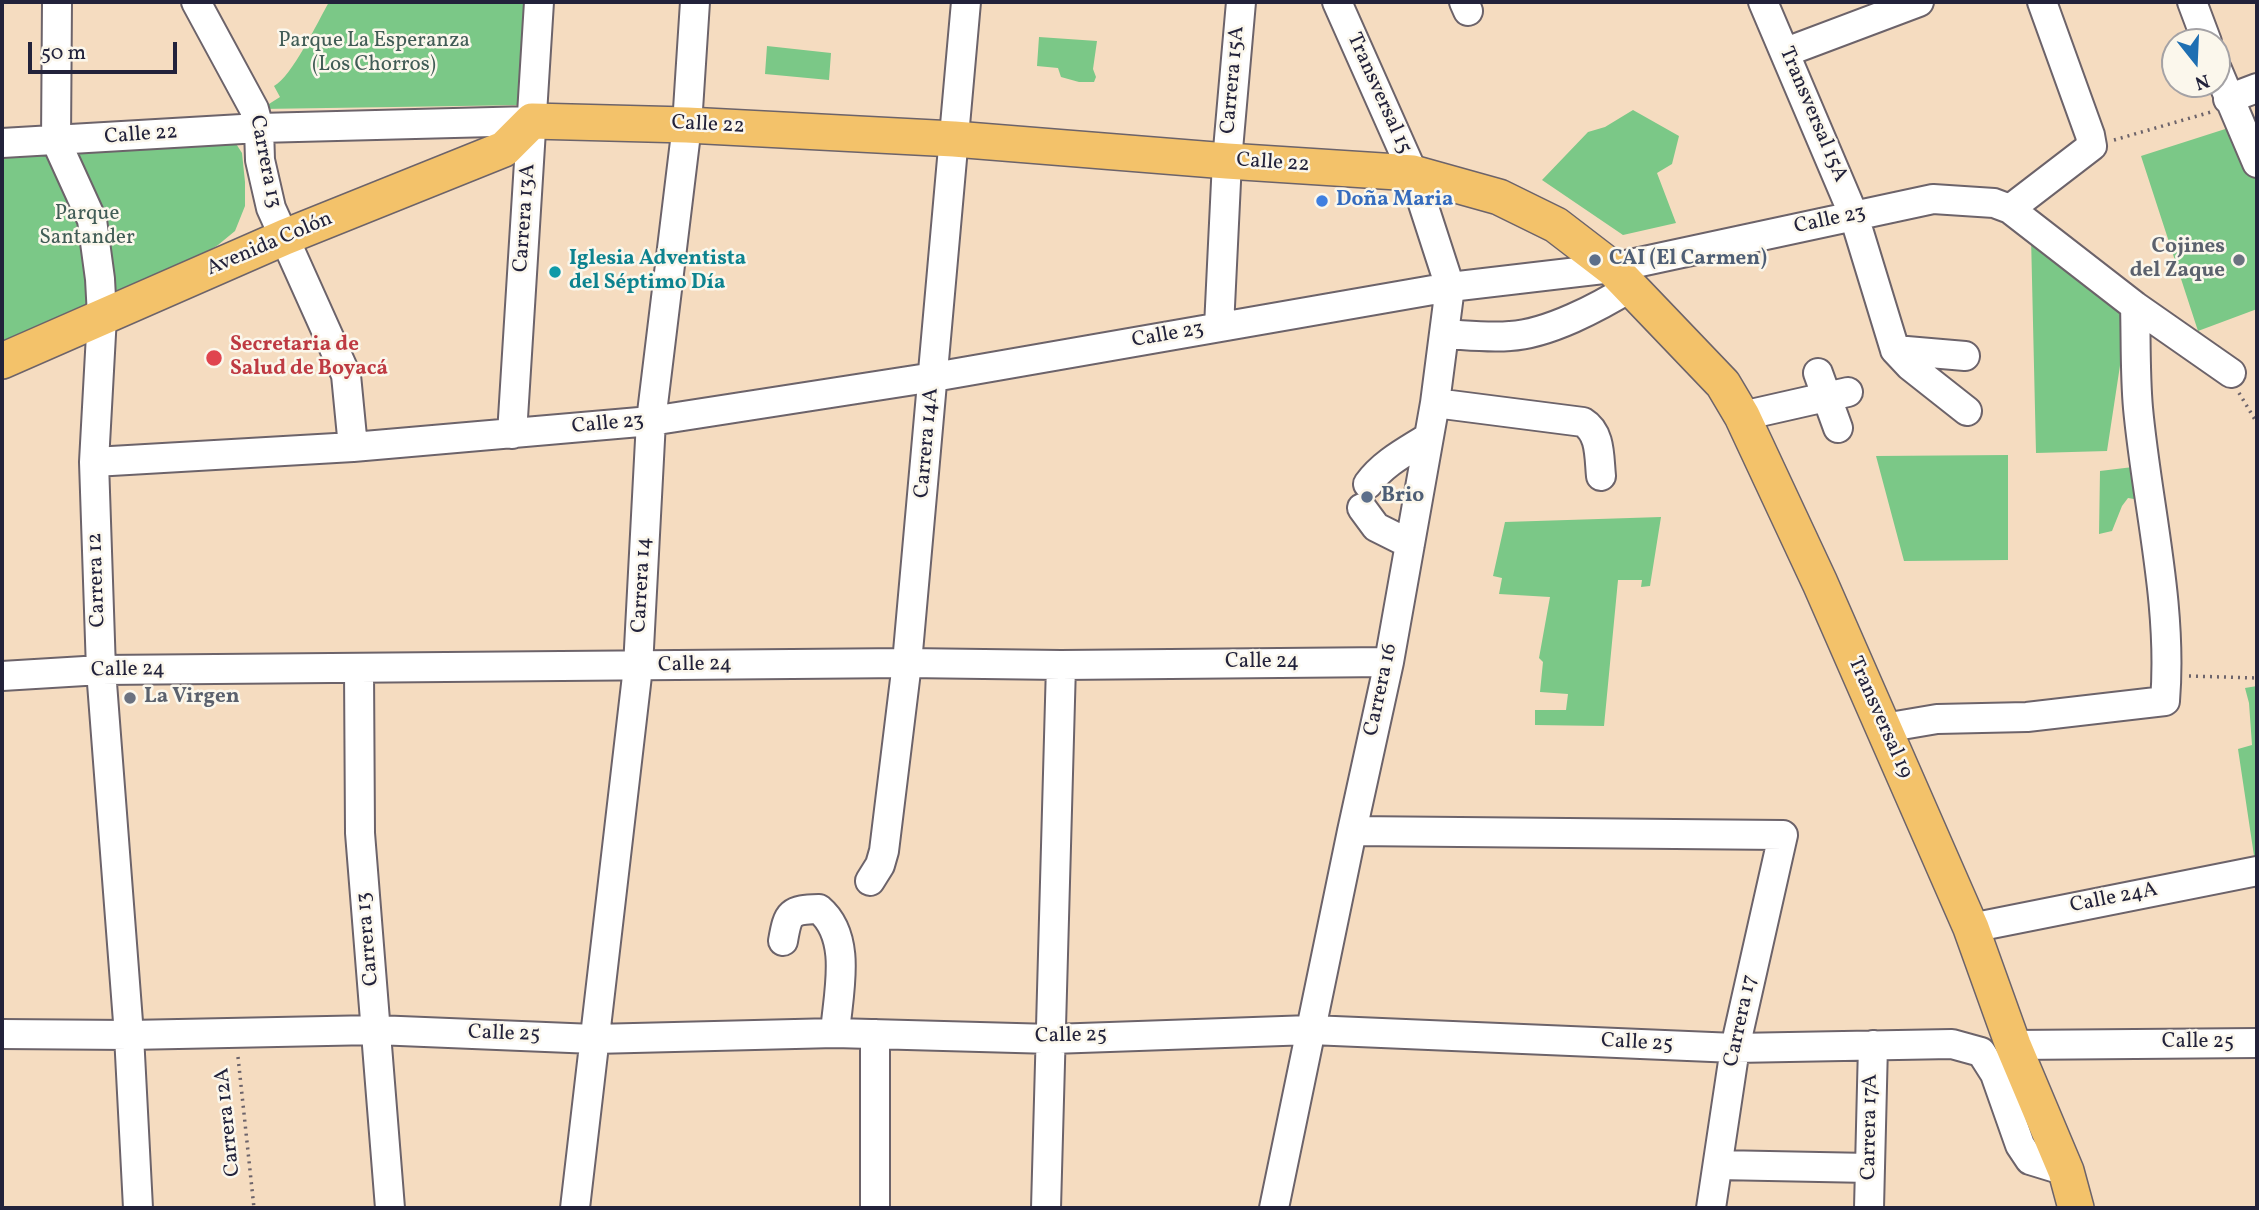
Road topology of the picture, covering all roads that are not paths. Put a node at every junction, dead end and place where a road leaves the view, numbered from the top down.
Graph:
1 (57, 2) edge
2 (196, 2) edge
3 (539, 2) edge
4 (695, 2) edge
5 (966, 2) edge
6 (1241, 2) edge
7 (1337, 2) edge
8 (1763, 2) edge
9 (1919, 2) edge
10 (2042, 2) edge
11 (2192, 2) edge
12 (2202, 28) edge
13 (1786, 52) junction
14 (2257, 88) edge
15 (2219, 98) edge
16 (2219, 106) junction
17 (532, 121) junction
18 (687, 125) junction
19 (259, 128) junction
20 (954, 139) junction
21 (55, 141) junction
22 (2, 143) edge
23 (1227, 161) junction
24 (2257, 163) edge
25 (1413, 173) junction
26 (2010, 209) junction
27 (1854, 216) junction
28 (285, 237) junction
29 (1622, 277) junction
30 (1450, 287) junction
31 (2135, 306) junction
32 (102, 316) junction
33 (1219, 327) junction
34 (1444, 334) junction
35 (1895, 350) junction
36 (1965, 356) dead end
37 (2, 360) edge
38 (2231, 373) road end
39 (934, 377) junction
40 (1435, 403) junction
41 (1967, 411) dead end
42 (1742, 416) junction
43 (651, 421) junction
44 (1838, 428) dead end
45 (512, 434) junction
46 (1429, 437) junction
47 (353, 447) junction
48 (94, 462) junction
49 (1601, 476) dead end
50 (1410, 544) junction
51 (1389, 662) junction
52 (906, 663) junction
53 (1061, 665) junction
54 (638, 667) junction
55 (359, 669) junction
56 (101, 670) junction
57 (2, 676) edge
58 (1884, 728) junction
59 (1352, 831) junction
60 (2257, 876) edge
61 (870, 881) dead end
62 (1971, 928) junction
63 (783, 941) dead end
64 (376, 1030) junction
65 (1311, 1030) junction
66 (835, 1033) junction
67 (2, 1034) edge
68 (875, 1034) junction
69 (129, 1035) junction
70 (1052, 1038) junction
71 (594, 1039) junction
72 (2257, 1043) edge
73 (1873, 1045) junction
74 (2013, 1045) junction
75 (1735, 1048) junction
76 (1718, 1164) junction
77 (1870, 1168) junction
78 (2066, 1171) junction
79 (138, 1208) edge
80 (390, 1208) edge
81 (575, 1208) edge
82 (875, 1208) edge
83 (1045, 1208) edge
84 (1274, 1208) edge
85 (1711, 1208) edge
86 (1869, 1208) edge
87 (2076, 1208) edge

1 - 21 street, Carrera 12
2 - 19 street, Carrera 13
3 - 17 street, Carrera 13A
4 - 18 street, Carrera 14
5 - 20 street, Carrera 14A
6 - 23 street, Carrera 15A
7 - 25 street, Transversal 15
8 - 13 street, Transversal 15A
9 - 13 street
10 - 26 street
11 - 12 street
13 - 27 street, Transversal 15A
14 - 16 street
15 - 16 street
16 - 24 street
17 - 18 main road, Calle 22
17 - 19 street, Calle 22
17 - 28 main road, Avenida Colón
17 - 45 street, Carrera 13A
18 - 20 main road, Calle 22
18 - 43 street, Carrera 14
19 - 21 street, Calle 22
19 - 28 street, Carrera 13
20 - 23 main road, Calle 22
20 - 39 street, Carrera 14A
21 - 22 street, Calle 22
21 - 32 street, Carrera 12
23 - 25 main road, Calle 22
23 - 33 street, Carrera 15A
25 - 29 main road, Transversal 15
25 - 30 street, Carrera 16
26 - 27 street, Calle 23
26 - 31 street
27 - 29 street, Calle 23
27 - 35 street, Transversal 15A
28 - 32 main road, Avenida Colón
28 - 47 street, Carrera 13
29 - 30 street, Calle 23
29 - 34 street
29 - 42 main road, Transversal 19
30 - 33 street, Calle 23
30 - 34 street, Carrera 16
31 - 38 street
31 - 58 street
32 - 37 main road, Avenida Colón
32 - 48 street, Carrera 12
33 - 39 street, Calle 23
34 - 40 street, Carrera 16
35 - 36 street
35 - 41 street
39 - 43 street, Calle 23
39 - 52 street, Carrera 14A
40 - 46 street, Carrera 16
40 - 49 street
42 - 44 street
42 - 58 main road, Transversal 19
43 - 45 street, Calle 23
43 - 54 street, Carrera 14
45 - 47 street, Calle 23
46 - 50 street, Carrera 16
46 - 50 street
47 - 48 street, Calle 23
48 - 56 street, Carrera 12
50 - 51 street, Carrera 16
51 - 53 street, Calle 24
51 - 59 street, Carrera 16
52 - 53 street, Calle 24
52 - 54 street, Calle 24
52 - 61 street, Carrera 14A
53 - 70 street
54 - 55 street, Calle 24
54 - 71 street, Carrera 14
55 - 56 street, Calle 24
55 - 64 street, Carrera 13
56 - 57 street, Calle 24
56 - 69 street, Carrera 12
58 - 62 main road, Transversal 19
59 - 65 street, Carrera 16
59 - 75 street, Carrera 17
60 - 62 street, Calle 24A
62 - 74 main road, Transversal 19
63 - 66 street
64 - 69 street, Calle 25
64 - 71 street, Calle 25
64 - 80 street, Carrera 13
65 - 70 street, Calle 25
65 - 75 street, Calle 25
65 - 84 street, Carrera 16
66 - 68 street, Calle 25
66 - 71 street, Calle 25
67 - 69 street, Calle 25
68 - 70 street, Calle 25
68 - 82 street
69 - 79 street, Carrera 12
70 - 83 street
71 - 81 street, Carrera 14
72 - 74 street, Calle 25
73 - 75 street, Calle 25
73 - 77 street, Carrera 17A
73 - 78 street, Calle 25
74 - 78 main road, Transversal 19
75 - 76 street, Carrera 17
76 - 77 street
76 - 85 street, Carrera 17
77 - 86 street, Carrera 17A
78 - 87 main road, Transversal 19

